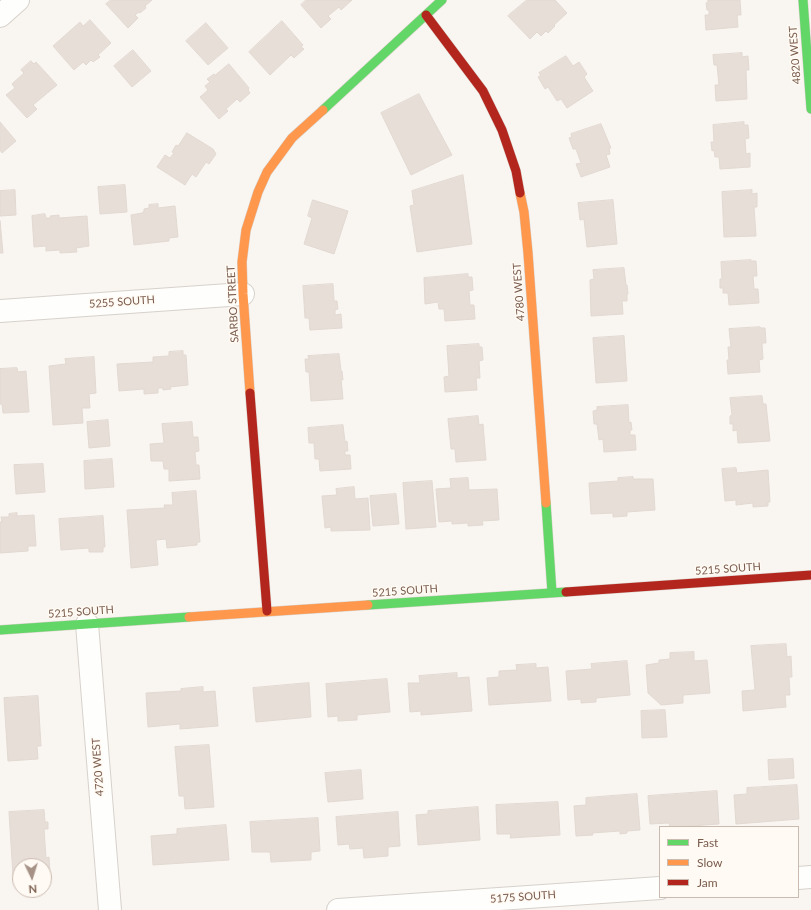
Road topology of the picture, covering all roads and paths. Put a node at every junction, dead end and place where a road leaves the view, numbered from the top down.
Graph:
1 (18, 0) edge
2 (442, 0) edge
3 (803, 0) edge
4 (426, 15) junction
5 (0, 16) edge
6 (811, 109) edge
7 (243, 294) junction
8 (0, 310) edge
9 (811, 575) edge
10 (552, 593) junction
11 (268, 612) junction
12 (87, 624) junction
13 (0, 630) edge
14 (811, 877) edge
15 (799, 878) edge
16 (659, 888) edge
17 (110, 910) edge
18 (338, 910) edge

1 - 5 street
2 - 4 street, SARBO STREET
3 - 6 street, 4820 WEST
4 - 7 street, SARBO STREET
4 - 10 street, 4780 WEST
7 - 8 street, 5255 SOUTH
7 - 11 street, SARBO STREET
9 - 10 street, 5215 SOUTH
10 - 11 street, 5215 SOUTH
11 - 12 street, 5215 SOUTH
12 - 13 street, 5215 SOUTH
12 - 17 street, 4720 WEST
14 - 15 street
16 - 18 street, 5175 SOUTH

